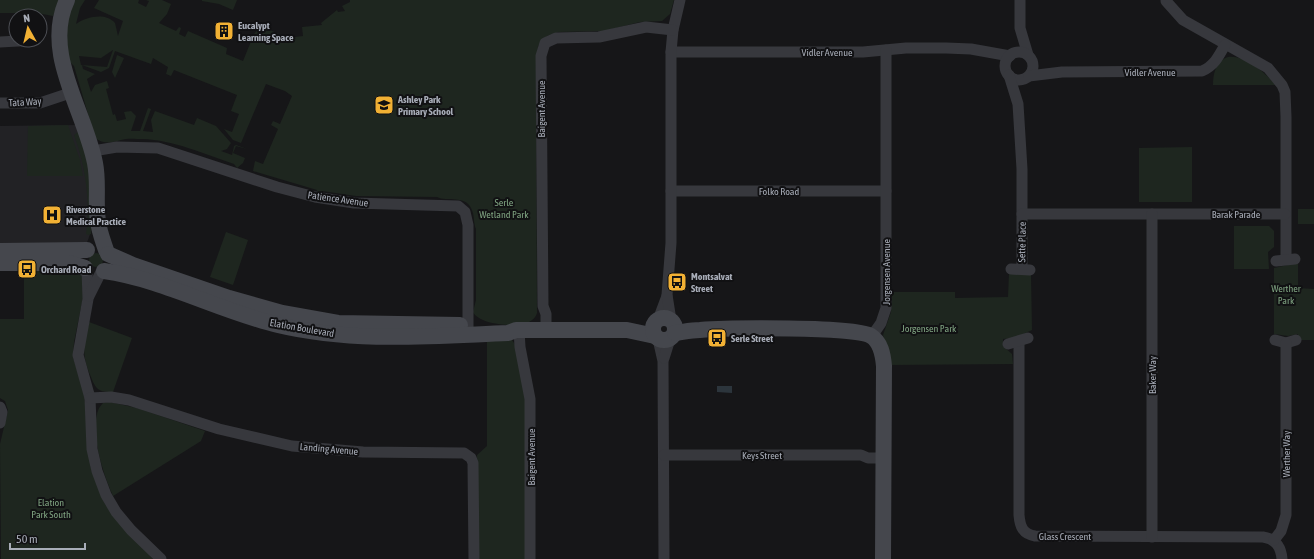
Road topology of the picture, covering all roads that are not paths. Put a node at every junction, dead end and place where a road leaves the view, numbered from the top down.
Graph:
1 (66, 0) edge
2 (680, 0) edge
3 (1020, 0) edge
4 (1166, 1) dead end
5 (1020, 28) junction
6 (673, 30) junction
7 (1225, 45) junction
8 (886, 50) junction
9 (671, 52) junction
10 (983, 52) junction
11 (1011, 55) junction
12 (1030, 57) junction
13 (1062, 72) junction
14 (1008, 73) junction
15 (1028, 77) junction
16 (73, 92) junction
17 (0, 103) edge
18 (1018, 104) junction
19 (93, 151) junction
20 (671, 191) junction
21 (886, 191) junction
22 (1022, 214) junction
23 (1152, 214) junction
24 (1285, 214) junction
25 (98, 221) junction
26 (88, 249) junction
27 (0, 251) edge
28 (107, 252) junction
29 (1286, 260) dead end
30 (0, 263) edge
31 (94, 270) junction
32 (1021, 270) dead end
33 (280, 319) junction
34 (665, 329) junction
35 (468, 330) junction
36 (523, 330) junction
37 (872, 336) junction
38 (1018, 341) dead end
39 (1286, 341) dead end
40 (90, 398) junction
41 (0, 406) edge
42 (0, 423) edge
43 (664, 455) junction
44 (883, 455) junction
45 (1152, 537) junction
46 (1274, 540) junction
47 (161, 559) edge
48 (474, 559) edge
49 (530, 559) edge
50 (664, 559) edge
51 (883, 559) edge
52 (1282, 559) edge

1 - 16 street
2 - 6 street
3 - 5 street
4 - 7 street
5 - 11 street
5 - 12 street
6 - 9 street
6 - 36 street, Baigent Avenue
7 - 13 street, Vidler Avenue
7 - 24 street
8 - 9 street, Vidler Avenue
8 - 10 street, Vidler Avenue
8 - 21 street, Jorgensen Avenue
9 - 20 street
10 - 11 street, Vidler Avenue
10 - 14 street
11 - 12 street
11 - 14 street
12 - 13 street, Vidler Avenue
12 - 15 street
13 - 15 street, Vidler Avenue
14 - 15 street
14 - 18 street
15 - 18 street
16 - 17 street, Tata Way
16 - 19 street
18 - 22 street
19 - 25 street
19 - 35 street, Patience Avenue
20 - 21 street, Folko Road
20 - 34 street
21 - 37 street, Jorgensen Avenue
22 - 23 street, Barak Parade
22 - 32 street, Sette Place
23 - 24 street, Barak Parade
23 - 45 street, Baker Way
24 - 29 street
25 - 26 street
25 - 28 street
26 - 27 street
26 - 28 street
26 - 31 street
28 - 31 street
28 - 33 street, Elation Boulevard
30 - 31 street, Elation Boulevard
31 - 33 street, Elation Boulevard
31 - 40 street
33 - 35 street, Elation Boulevard
34 - 36 street
34 - 37 street
34 - 43 street
35 - 36 street, Elation Boulevard
36 - 49 street, Baigent Avenue
37 - 44 street
38 - 45 street, Glass Crescent
39 - 46 street, Werther Way
40 - 47 street
40 - 48 street, Landing Avenue
41 - 42 street
43 - 44 street, Keys Street
43 - 50 street
44 - 51 street
45 - 46 street, Glass Crescent
46 - 52 street

